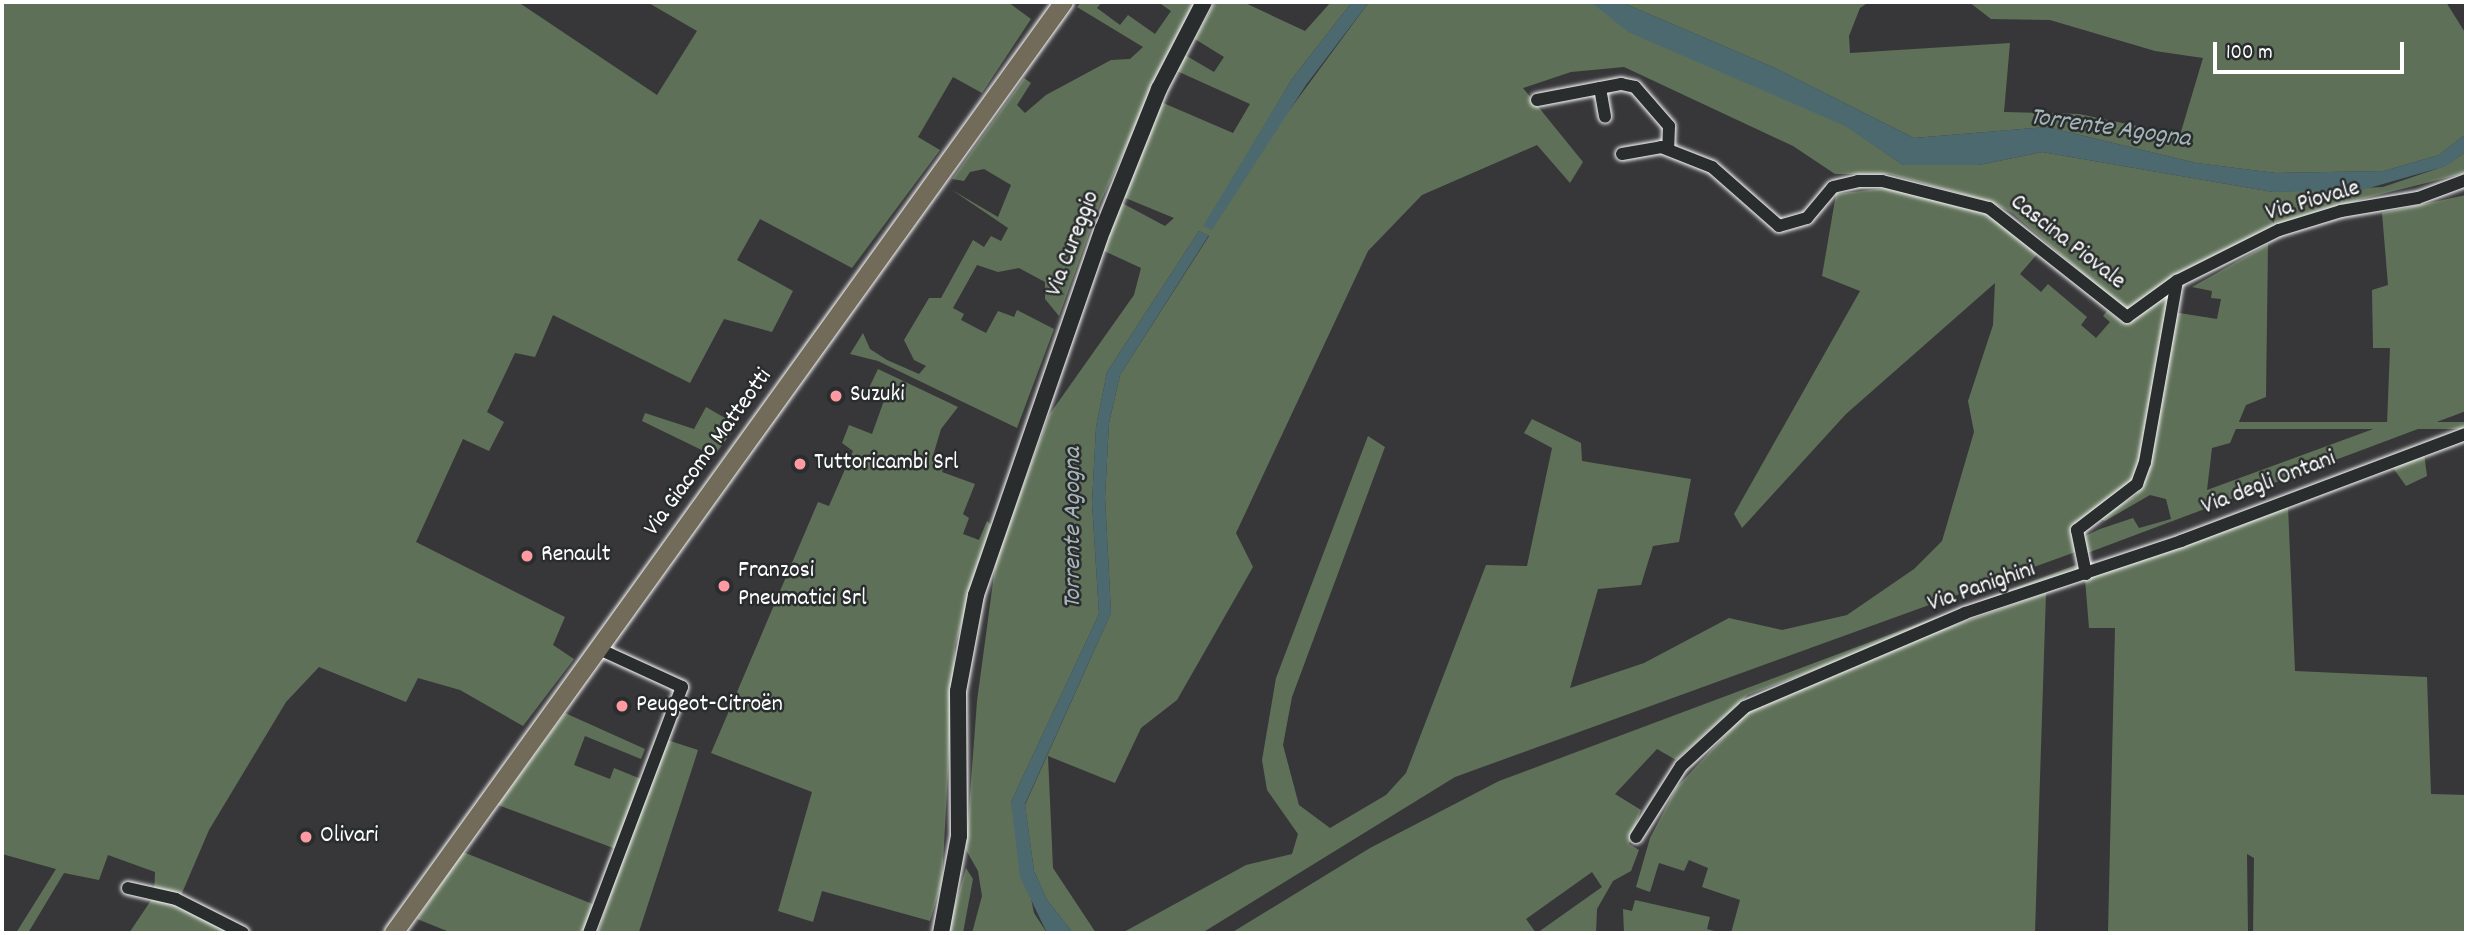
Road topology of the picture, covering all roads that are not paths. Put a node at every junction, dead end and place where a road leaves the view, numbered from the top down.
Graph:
1 (1064, 2) edge
2 (1203, 2) edge
3 (1600, 89) junction
4 (1537, 100) dead end
5 (1605, 117) dead end
6 (1668, 149) junction
7 (1622, 154) dead end
8 (2466, 180) edge
9 (2177, 281) junction
10 (2466, 435) edge
11 (2086, 574) junction
12 (599, 649) junction
13 (1636, 836) dead end
14 (128, 888) dead end
15 (243, 933) edge
16 (394, 933) edge
17 (589, 933) edge
18 (941, 933) edge

1 - 12 main road, Via Giacomo Matteotti
2 - 18 main road, Via Cureggio
3 - 4 street
3 - 5 street
3 - 6 street
6 - 7 street
6 - 9 street, Cascina Piovale
8 - 9 street, Via Piovale
9 - 11 street
10 - 11 street, Via degli Ontani
11 - 13 street, Via Panighini
12 - 16 main road, Via Giacomo Matteotti
12 - 17 street
14 - 15 street

